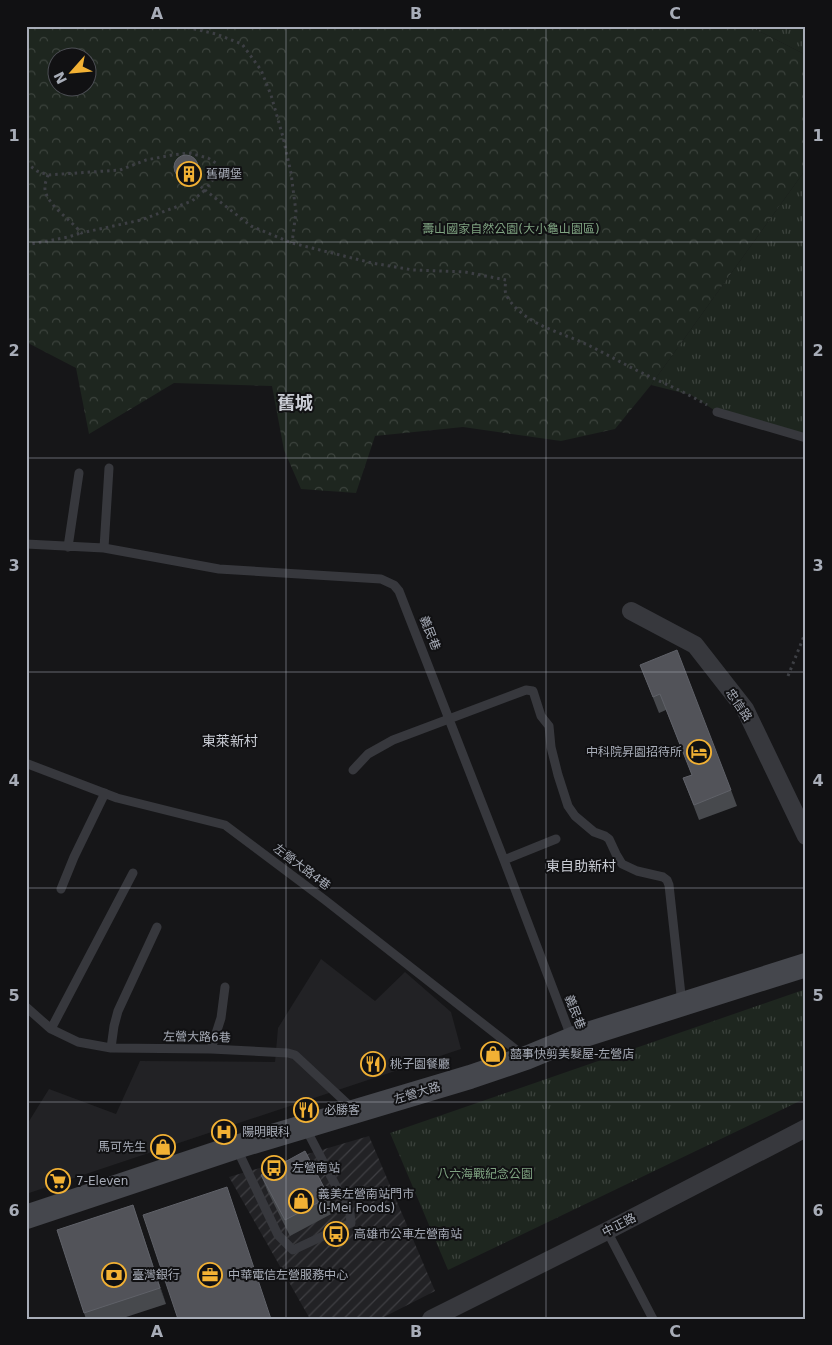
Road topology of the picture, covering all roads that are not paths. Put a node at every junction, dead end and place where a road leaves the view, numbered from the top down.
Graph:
1 (717, 412) road end
2 (806, 438) edge
3 (109, 468) dead end
4 (79, 473) dead end
5 (26, 544) edge
6 (68, 547) junction
7 (104, 548) junction
8 (631, 610) dead end
9 (450, 719) junction
10 (28, 764) dead end
11 (353, 770) dead end
12 (104, 793) junction
13 (806, 836) edge
14 (556, 839) dead end
15 (504, 860) junction
16 (133, 873) dead end
17 (61, 889) dead end
18 (157, 927) dead end
19 (806, 965) edge
20 (226, 986) dead end
21 (682, 1004) junction
22 (26, 1007) edge
23 (51, 1029) junction
24 (572, 1039) junction
25 (111, 1048) junction
26 (211, 1049) junction
27 (526, 1058) junction
28 (356, 1112) junction
29 (305, 1127) junction
30 (806, 1128) edge
31 (236, 1147) junction
32 (26, 1217) edge
33 (607, 1232) junction
34 (431, 1319) edge
35 (653, 1319) edge

1 - 2 lane
3 - 7 lane
4 - 6 lane
5 - 6 lane, 義民巷
6 - 7 lane, 義民巷
7 - 9 lane, 義民巷
8 - 13 street, 忠信路
9 - 11 lane
9 - 15 lane, 義民巷
9 - 21 lane
10 - 12 lane, 左營大路4巷
12 - 17 lane
12 - 27 lane, 左營大路4巷
14 - 15 lane
15 - 24 lane, 義民巷
16 - 23 lane
18 - 25 lane
19 - 21 street, 左營大路
20 - 26 lane
21 - 24 street, 左營大路
22 - 23 lane, 左營大路6巷
23 - 25 lane, 左營大路6巷
24 - 27 street, 左營大路
25 - 26 lane, 左營大路6巷
26 - 28 lane, 左營大路6巷
27 - 28 street, 左營大路
28 - 29 street, 左營大路
29 - 31 street, 左營大路
29 - 31 lane
30 - 33 street, 中正路
31 - 32 street, 左營大路
33 - 34 street, 中正路
33 - 35 lane

